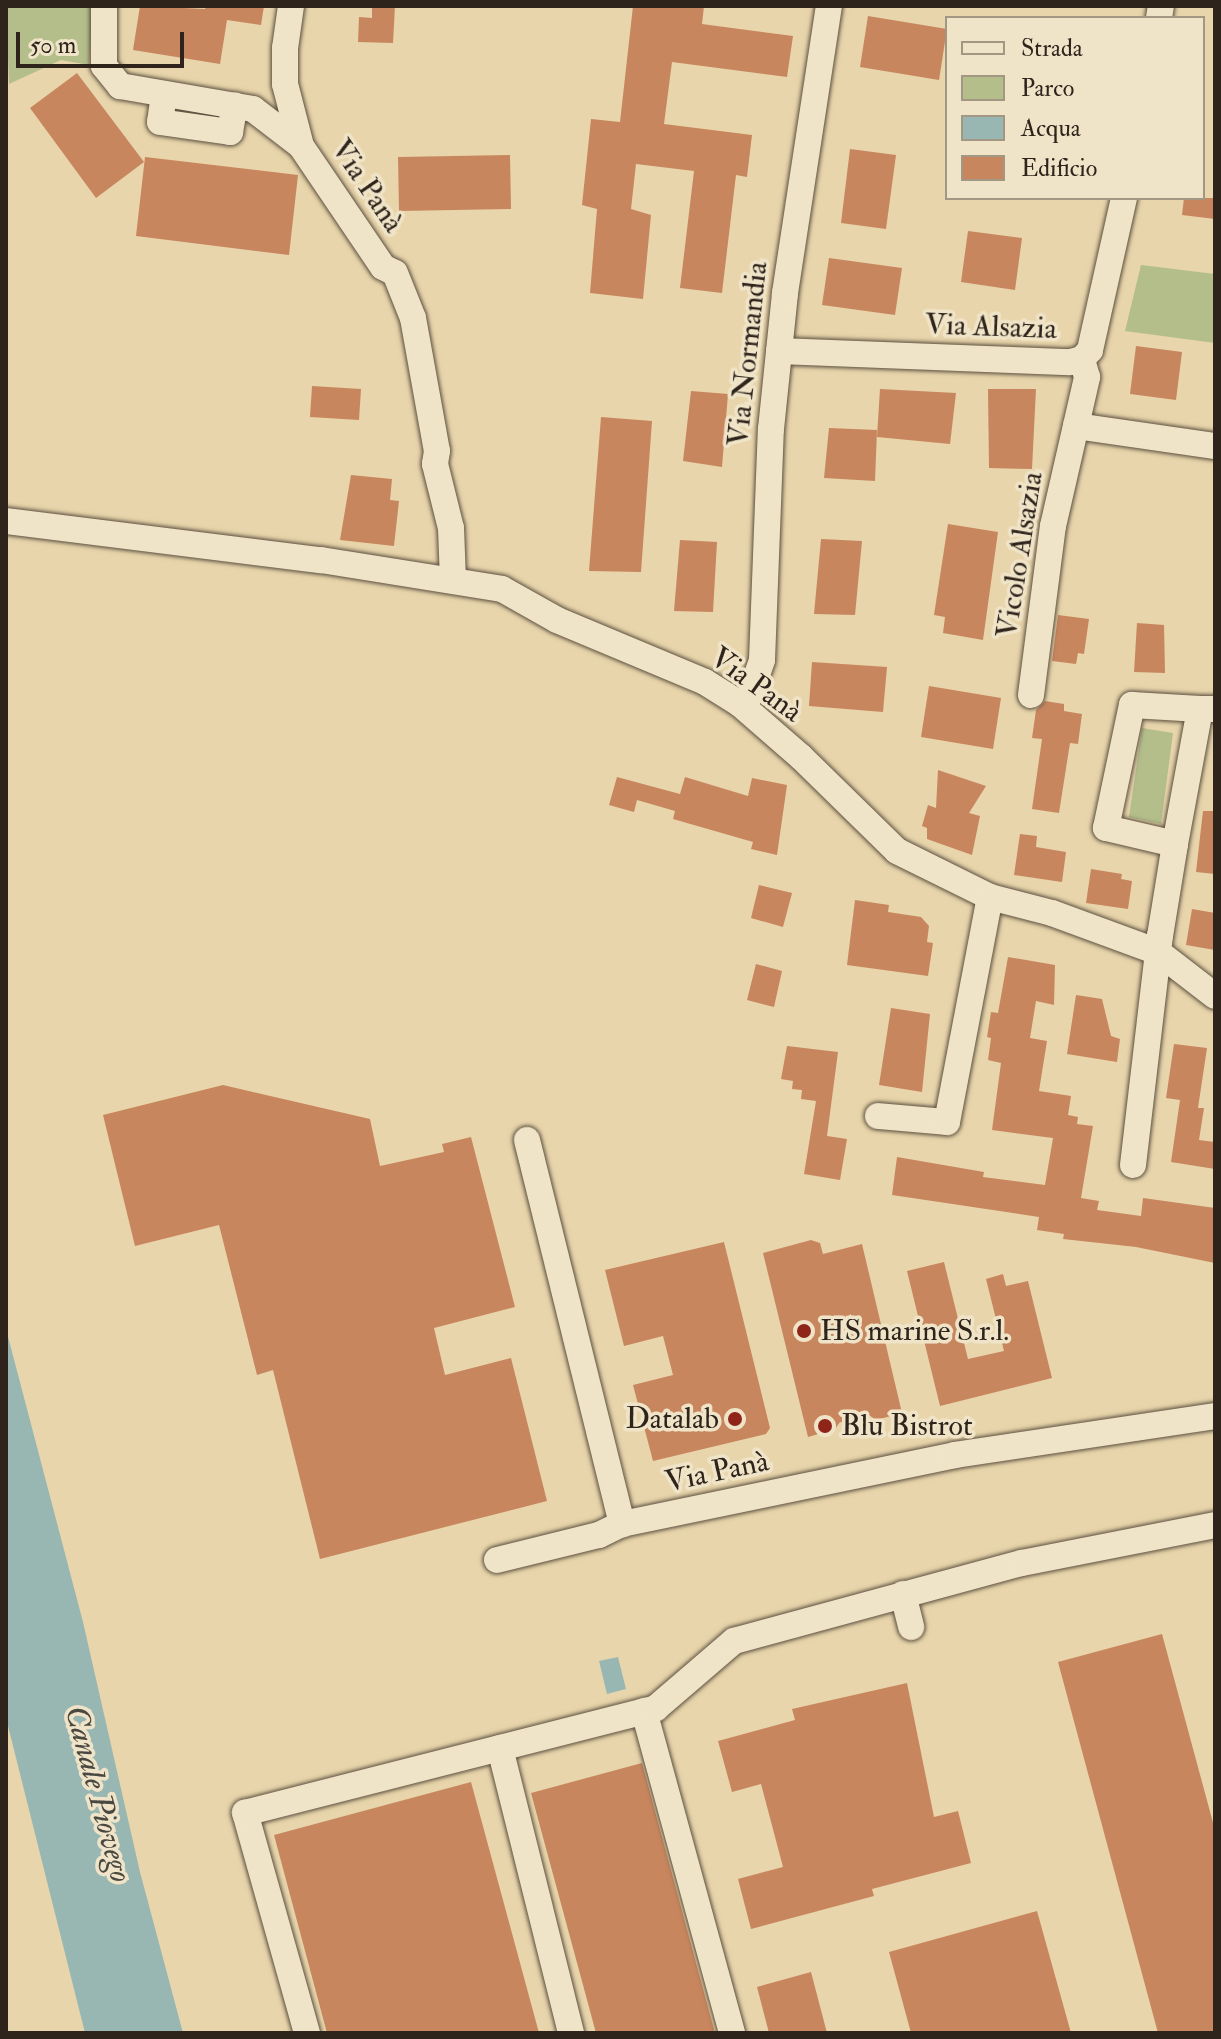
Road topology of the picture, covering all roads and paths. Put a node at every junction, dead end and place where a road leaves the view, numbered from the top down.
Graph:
1 (104, 6) edge
2 (291, 6) edge
3 (829, 6) edge
4 (301, 146) junction
5 (1124, 200) edge
6 (779, 351) junction
7 (1082, 359) junction
8 (1076, 426) junction
9 (1215, 446) edge
10 (6, 521) edge
11 (453, 580) junction
12 (1031, 695) dead end
13 (740, 704) junction
14 (1208, 709) edge
15 (1175, 844) junction
16 (990, 897) junction
17 (1158, 952) junction
18 (1215, 996) edge
19 (878, 1116) dead end
20 (527, 1140) dead end
21 (1133, 1165) dead end
22 (1215, 1416) edge
23 (622, 1524) junction
24 (1215, 1525) edge
25 (497, 1560) dead end
26 (903, 1594) junction
27 (911, 1627) dead end
28 (650, 1710) junction
29 (500, 1748) junction
30 (307, 2033) edge
31 (571, 2033) edge
32 (732, 2033) edge

1 - 4 street
2 - 4 street, Via Panà
3 - 6 street, Via Normandia
4 - 11 street, Via Panà
5 - 7 street, Via Alsazia
6 - 7 street, Via Alsazia
6 - 13 street, Via Normandia
7 - 8 street, Vicolo Alsazia
8 - 9 street
8 - 12 street, Vicolo Alsazia
10 - 11 street, Via Panà
11 - 13 street, Via Panà
13 - 16 street, Via Panà
14 - 15 street
14 - 15 street
15 - 17 street
16 - 17 street, Via Panà
16 - 19 street
17 - 18 street, Via Panà
17 - 21 street
20 - 23 street
22 - 23 street, Via Panà
23 - 25 street, Via Panà
24 - 26 street
26 - 27 street
26 - 28 street
28 - 29 street
28 - 32 street
29 - 30 street
29 - 31 street

